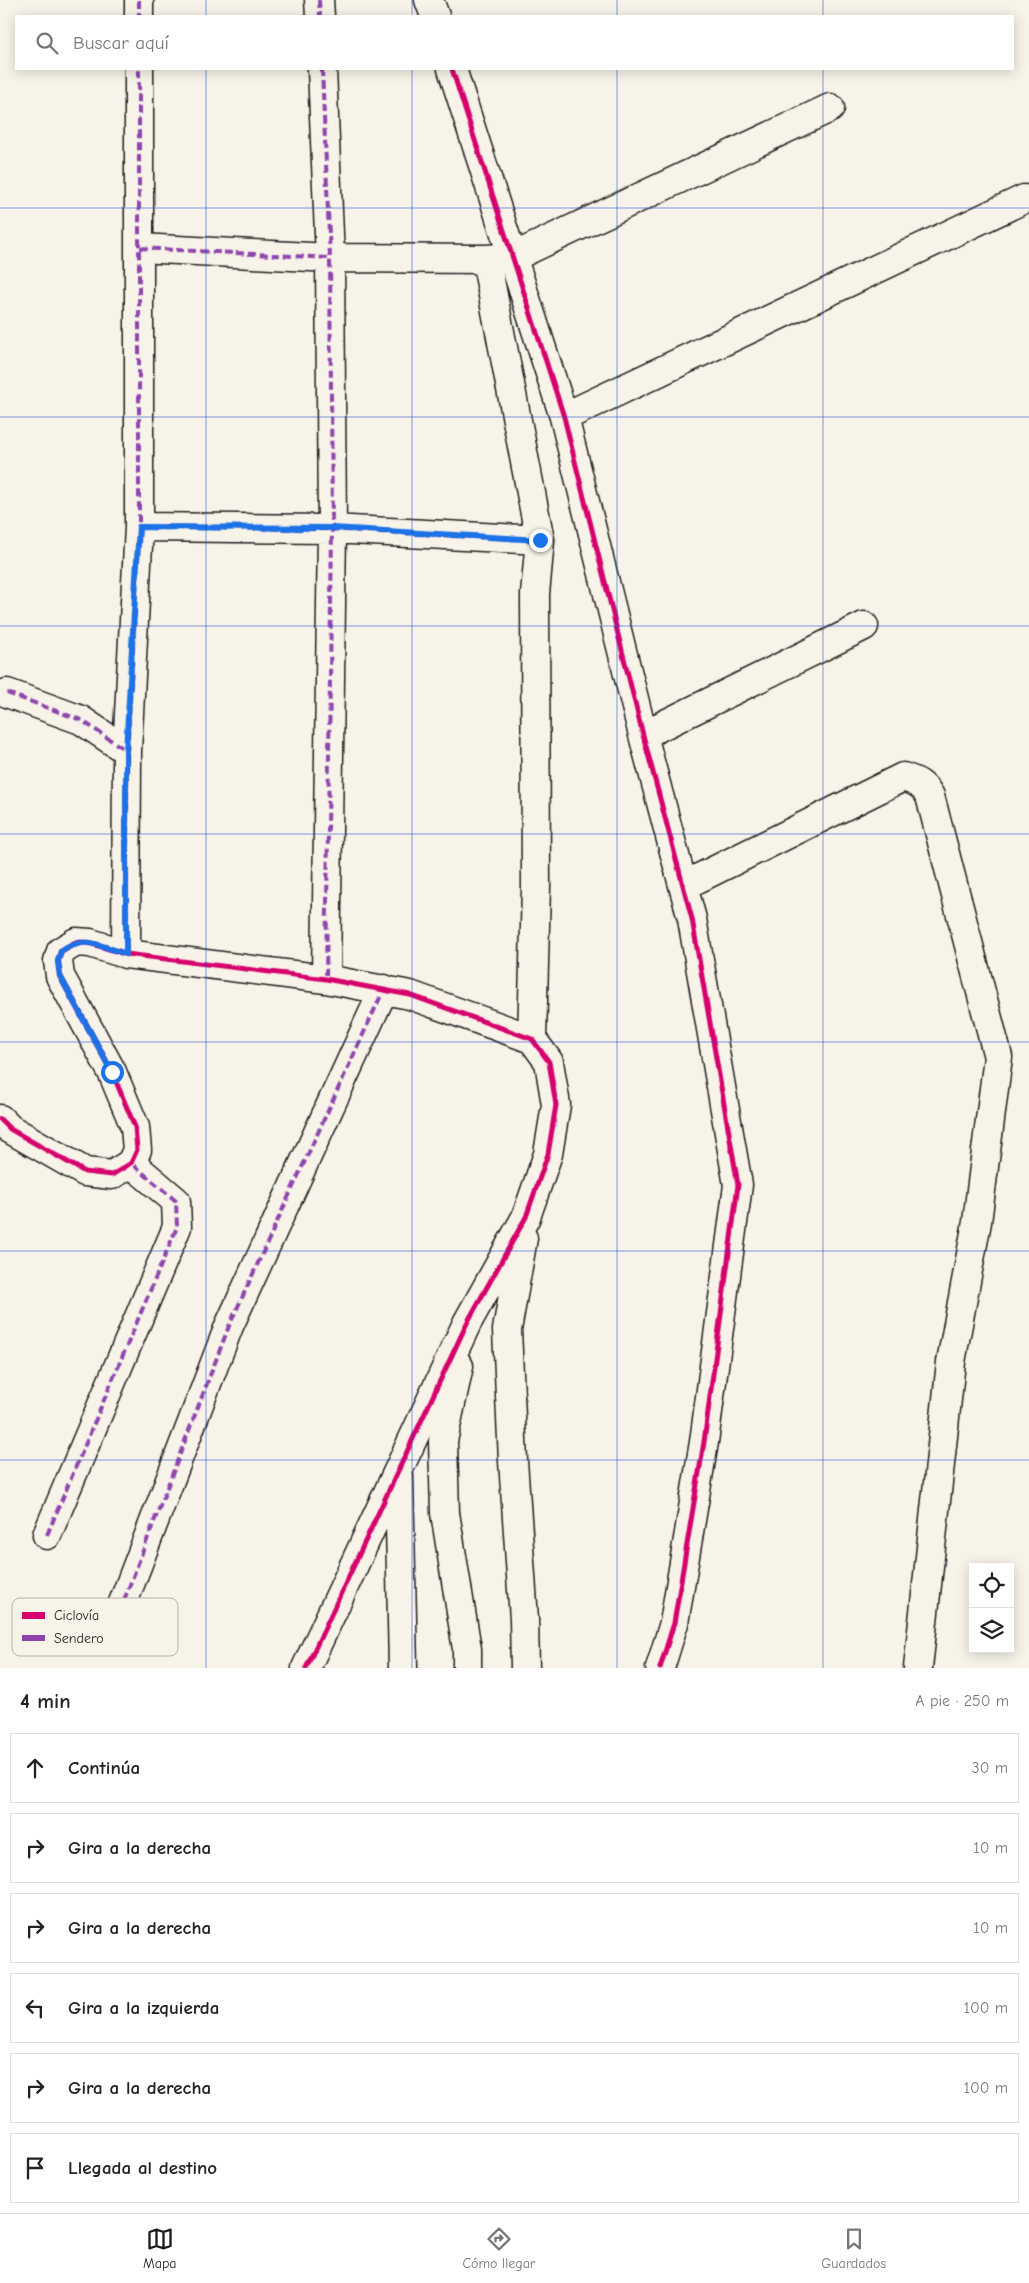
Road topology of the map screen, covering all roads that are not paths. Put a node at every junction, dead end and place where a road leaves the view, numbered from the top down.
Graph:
1 (139, 0) edge
2 (319, 0) edge
3 (429, 0) edge
4 (139, 15) edge
5 (320, 15) edge
6 (435, 15) edge
7 (139, 70) edge
8 (322, 70) edge
9 (452, 70) edge
10 (830, 108) dead end
11 (1024, 198) dead end
12 (140, 248) junction
13 (330, 258) junction
14 (500, 258) junction
15 (564, 416) junction
16 (139, 527) junction
17 (332, 528) junction
18 (540, 540) junction
19 (864, 626) dead end
20 (7, 693) dead end
21 (643, 735) junction
22 (126, 751) junction
23 (683, 886) junction
24 (126, 954) junction
25 (326, 979) junction
26 (384, 989) junction
27 (532, 1039) junction
28 (0, 1119) edge
29 (131, 1163) junction
30 (526, 1217) junction
31 (467, 1322) junction
32 (399, 1470) junction
33 (47, 1534) dead end
34 (124, 1598) edge
35 (306, 1668) edge
36 (403, 1668) edge
37 (467, 1668) edge
38 (525, 1668) edge
39 (660, 1668) edge
40 (918, 1668) edge

1 - 4 street
2 - 5 street
3 - 6 street
7 - 12 street
8 - 13 street
9 - 14 street
10 - 14 street
11 - 15 street
12 - 13 street
12 - 16 street
13 - 14 street
13 - 17 street
14 - 15 street
14 - 18 street
15 - 21 street
16 - 17 street
16 - 22 street
17 - 18 street
17 - 25 street
18 - 27 street
19 - 21 street
20 - 22 street
21 - 23 street
22 - 24 street
23 - 39 street
23 - 40 street
24 - 25 street
24 - 29 street
25 - 26 street
26 - 27 street
26 - 34 street
27 - 30 street
28 - 29 street
29 - 33 street
30 - 31 street
30 - 38 street
31 - 32 street
31 - 37 street
32 - 35 street
32 - 36 street

